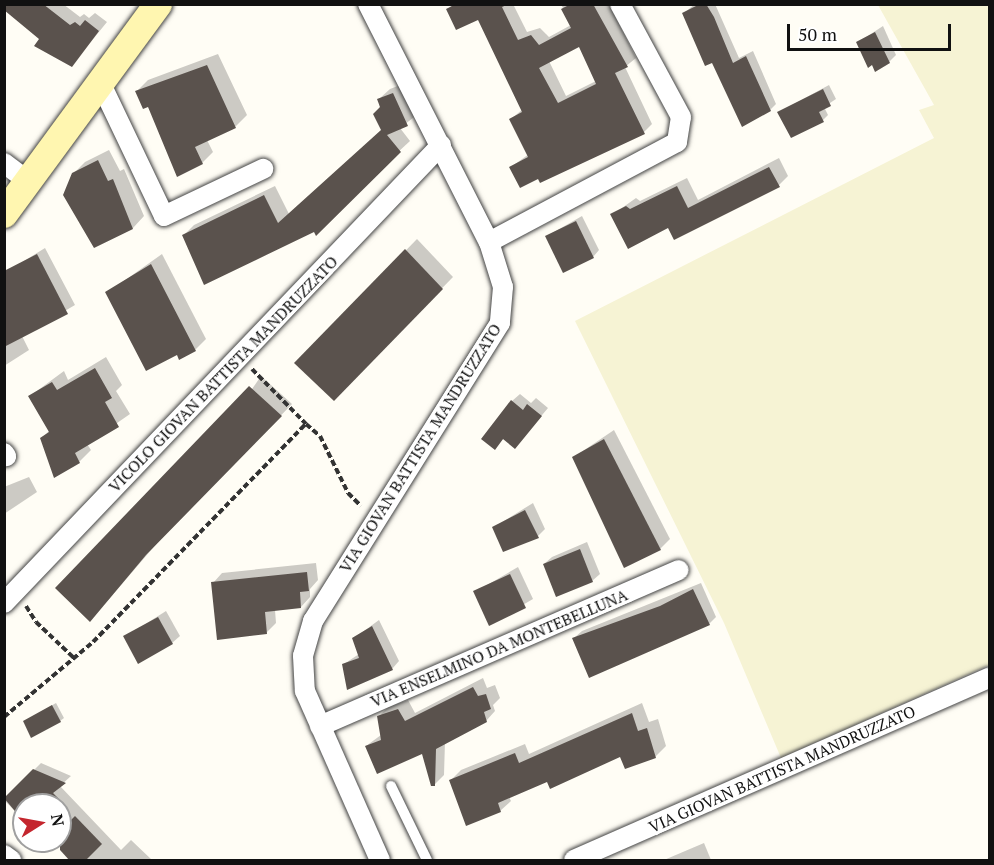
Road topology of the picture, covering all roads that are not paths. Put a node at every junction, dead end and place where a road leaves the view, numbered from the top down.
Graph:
1 (158, 4) edge
2 (368, 4) edge
3 (620, 4) edge
4 (100, 84) junction
5 (441, 145) junction
6 (4, 163) edge
7 (263, 169) dead end
8 (29, 182) junction
9 (4, 214) edge
10 (489, 242) junction
11 (678, 570) dead end
12 (4, 603) edge
13 (990, 676) edge
14 (320, 726) junction
15 (392, 786) dead end
16 (4, 855) edge
17 (11, 861) edge
18 (380, 861) edge
19 (427, 861) edge
20 (574, 861) edge

1 - 4 street
2 - 5 street, VIA GIOVAN BATTISTA MANDRUZZATO
3 - 10 street
4 - 7 street
4 - 8 street
5 - 10 street, VIA GIOVAN BATTISTA MANDRUZZATO
5 - 12 street, VICOLO GIOVAN BATTISTA MANDRUZZATO
6 - 8 street
8 - 9 street
10 - 14 street, VIA GIOVAN BATTISTA MANDRUZZATO
11 - 14 street, VIA ENSELMINO DA MONTEBELLUNA
13 - 20 street, VIA GIOVAN BATTISTA MANDRUZZATO
14 - 18 street, VIA GIOVAN BATTISTA MANDRUZZATO
15 - 19 lane
16 - 17 street

